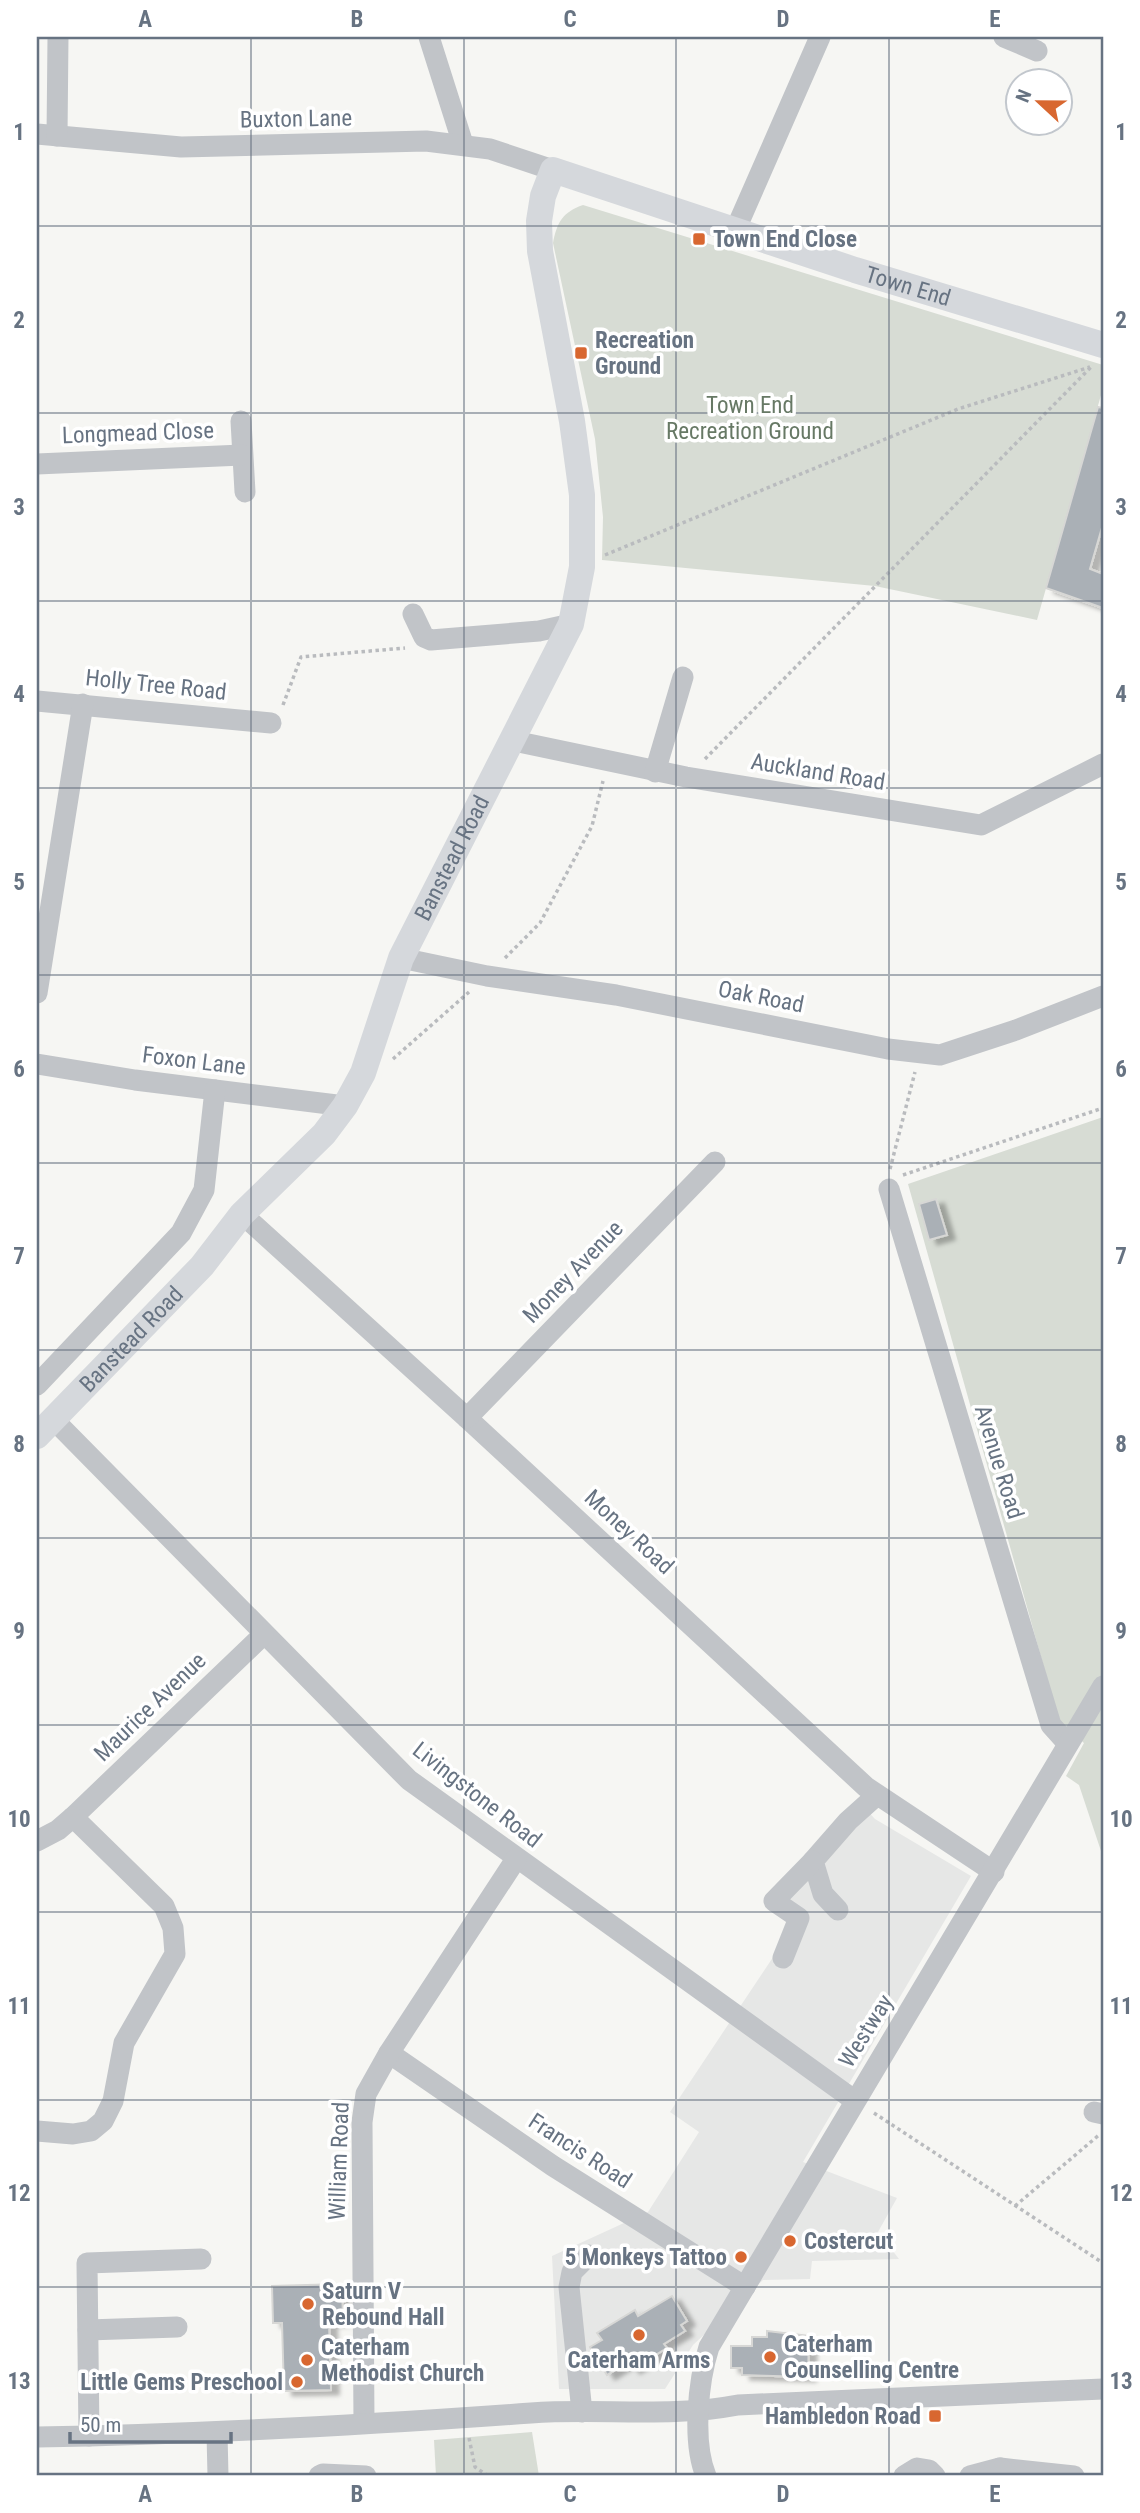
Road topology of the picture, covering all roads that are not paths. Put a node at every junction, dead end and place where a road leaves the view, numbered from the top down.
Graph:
1 (58, 37) edge
2 (429, 37) edge
3 (820, 37) edge
4 (1004, 37) edge
5 (1037, 51) dead end
6 (47, 135) edge
7 (464, 144) junction
8 (553, 170) junction
9 (735, 231) junction
10 (1099, 353) edge
11 (241, 421) dead end
12 (242, 455) junction
13 (37, 464) edge
14 (245, 492) dead end
15 (413, 614) dead end
16 (571, 624) junction
17 (683, 677) dead end
18 (37, 701) edge
19 (83, 704) junction
20 (271, 723) road end
21 (514, 741) junction
22 (1103, 764) edge
23 (655, 772) junction
24 (401, 958) junction
25 (37, 993) edge
26 (1103, 996) edge
27 (37, 1064) edge
28 (215, 1090) junction
29 (345, 1106) junction
30 (716, 1162) dead end
31 (888, 1184) road end
32 (242, 1214) junction
33 (37, 1385) edge
34 (467, 1418) junction
35 (45, 1427) edge
36 (263, 1635) junction
37 (1103, 1686) edge
38 (1068, 1744) junction
39 (877, 1795) junction
40 (73, 1817) junction
41 (37, 1841) edge
42 (516, 1859) junction
43 (813, 1861) junction
44 (994, 1872) junction
45 (838, 1910) dead end
46 (783, 1958) dead end
47 (389, 2053) junction
48 (854, 2100) junction
49 (37, 2131) edge
50 (590, 2255) dead end
51 (201, 2259) dead end
52 (745, 2287) junction
53 (177, 2328) dead end
54 (88, 2330) junction
55 (1103, 2389) edge
56 (582, 2412) junction
57 (699, 2413) junction
58 (364, 2423) junction
59 (217, 2433) junction
60 (89, 2436) junction
61 (37, 2437) edge
62 (1003, 2472) edge
63 (218, 2476) edge
64 (319, 2476) edge
65 (366, 2476) edge
66 (706, 2476) edge
67 (904, 2476) edge
68 (935, 2476) edge
69 (970, 2476) edge
70 (1074, 2476) edge

1 - 6 street
2 - 7 street
3 - 9 street
4 - 5 street
6 - 7 street, Buxton Lane
7 - 8 street, Buxton Lane
8 - 9 main road, Town End
8 - 16 main road, Banstead Road
9 - 10 main road, Town End
11 - 12 street, Longmead Close
12 - 13 street, Longmead Close
12 - 14 street, Longmead Close
15 - 16 street
16 - 21 main road, Banstead Road
17 - 23 street
18 - 19 street, Holly Tree Road
19 - 20 street, Holly Tree Road
19 - 25 street
21 - 23 street, Auckland Road
21 - 24 main road, Banstead Road
22 - 23 street, Auckland Road
24 - 26 street, Oak Road
24 - 29 main road, Banstead Road
27 - 28 street, Foxon Lane
28 - 29 street, Foxon Lane
28 - 33 street
29 - 32 main road, Banstead Road
30 - 34 street, Money Avenue
31 - 38 street, Avenue Road
32 - 34 street, Money Road
32 - 35 main road, Banstead Road
34 - 39 street, Money Road
35 - 36 street, Livingstone Road
36 - 40 street, Maurice Avenue
36 - 42 street, Livingstone Road
37 - 38 street, Westway
38 - 44 street, Westway
39 - 43 street
39 - 44 street, Money Road
40 - 41 street, Maurice Avenue
40 - 49 street
42 - 47 street, William Road
42 - 48 street, Livingstone Road
43 - 45 street
43 - 46 street
44 - 48 street, Westway
47 - 52 street, Francis Road
47 - 58 street, William Road
48 - 52 street, Westway
50 - 56 street
51 - 54 street
52 - 57 street, Westway
53 - 54 street
54 - 60 street
55 - 57 street
56 - 57 street
56 - 58 street
57 - 66 street
58 - 59 street
59 - 60 street
59 - 63 street
60 - 61 street
62 - 69 street
62 - 70 street
64 - 65 street
67 - 68 street

